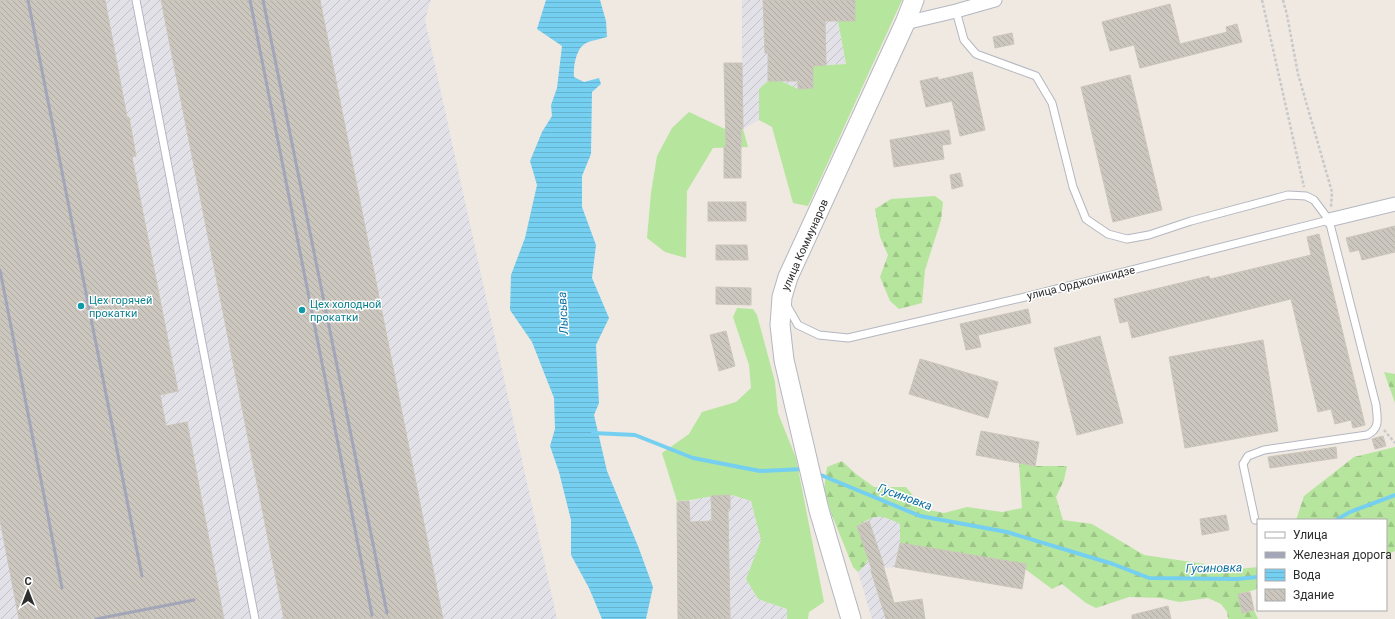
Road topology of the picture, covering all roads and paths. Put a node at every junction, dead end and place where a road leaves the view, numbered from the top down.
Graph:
1 (136, 0) edge
2 (914, 0) edge
3 (995, 0) edge
4 (1262, 0) edge
5 (1283, 0) edge
6 (956, 11) junction
7 (905, 23) junction
8 (1306, 196) junction
9 (1395, 204) edge
10 (1329, 220) junction
11 (782, 297) junction
12 (1378, 422) junction
13 (1395, 443) edge
14 (1255, 520) dead end
15 (255, 619) edge
16 (851, 619) edge

1 - 15 lane
2 - 7 main road, улица Коммунаров
3 - 6 street
4 - 8 path
5 - 10 path
6 - 7 street
6 - 8 lane
7 - 11 main road, улица Коммунаров
8 - 10 lane
9 - 10 street, улица Орджоникидзе
10 - 11 lane, улица Орджоникидзе
10 - 12 lane
11 - 16 main road, улица Коммунаров
12 - 13 path
12 - 14 lane

